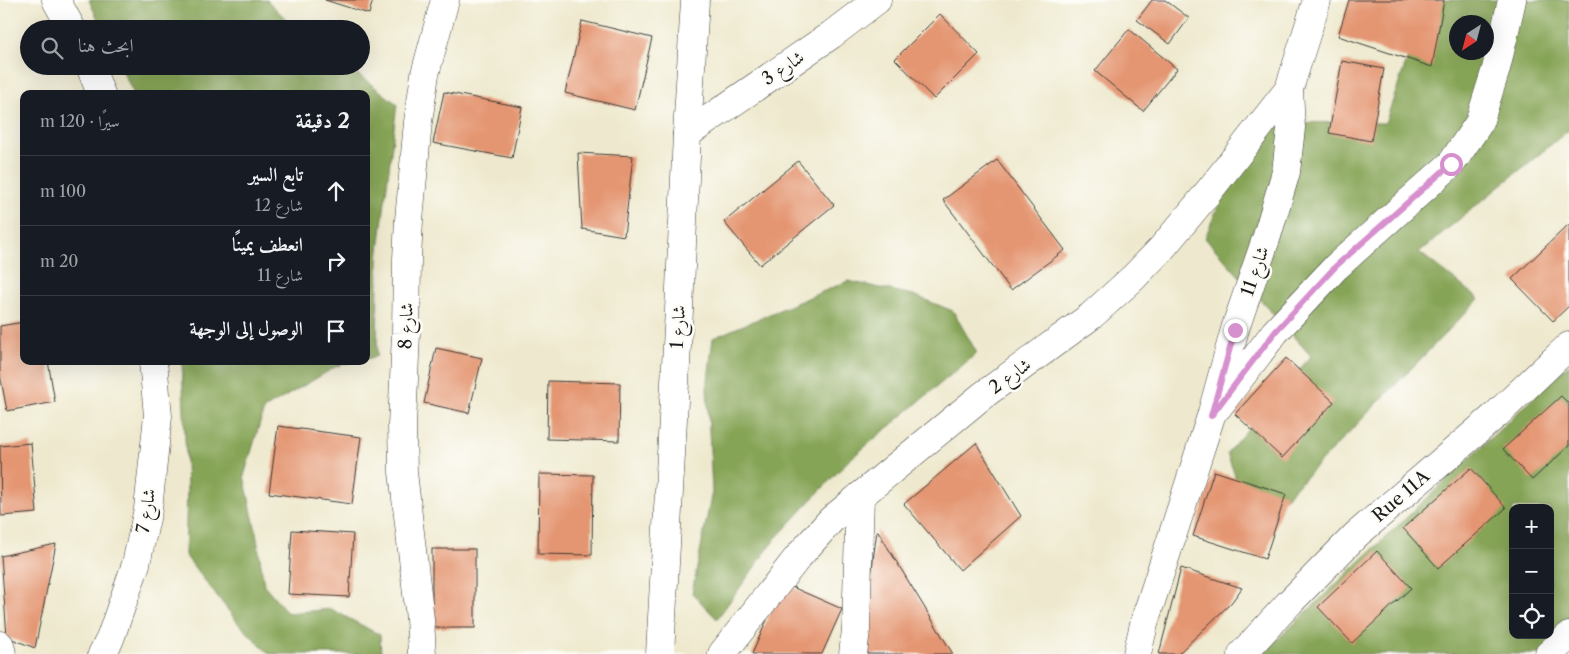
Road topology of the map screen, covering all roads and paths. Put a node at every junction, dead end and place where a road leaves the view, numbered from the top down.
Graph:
1 (56, 0) edge
2 (445, 0) edge
3 (695, 0) edge
4 (877, 0) edge
5 (1317, 0) edge
6 (1512, 0) edge
7 (67, 20) edge
8 (94, 75) edge
9 (1289, 89) junction
10 (99, 90) edge
11 (687, 134) junction
12 (1569, 346) edge
13 (153, 365) edge
14 (1211, 416) junction
15 (860, 496) junction
16 (1569, 636) edge
17 (0, 645) edge
18 (2, 654) edge
19 (102, 654) edge
20 (422, 654) edge
21 (660, 654) edge
22 (722, 654) edge
23 (852, 654) edge
24 (1137, 654) edge
25 (1242, 654) edge
26 (1549, 654) edge

1 - 7 street
2 - 20 street, شارع 8
3 - 11 street, شارع 1
4 - 11 street, شارع 3
5 - 9 street, شارع 11
6 - 14 street
8 - 10 street
9 - 14 street, شارع 11
9 - 15 street, شارع 2
11 - 21 street, شارع 1
12 - 25 street, Rue 11A
13 - 19 street, شارع 7
14 - 24 street, شارع 11
15 - 22 street, شارع 2
15 - 23 street
16 - 26 street
17 - 18 street

